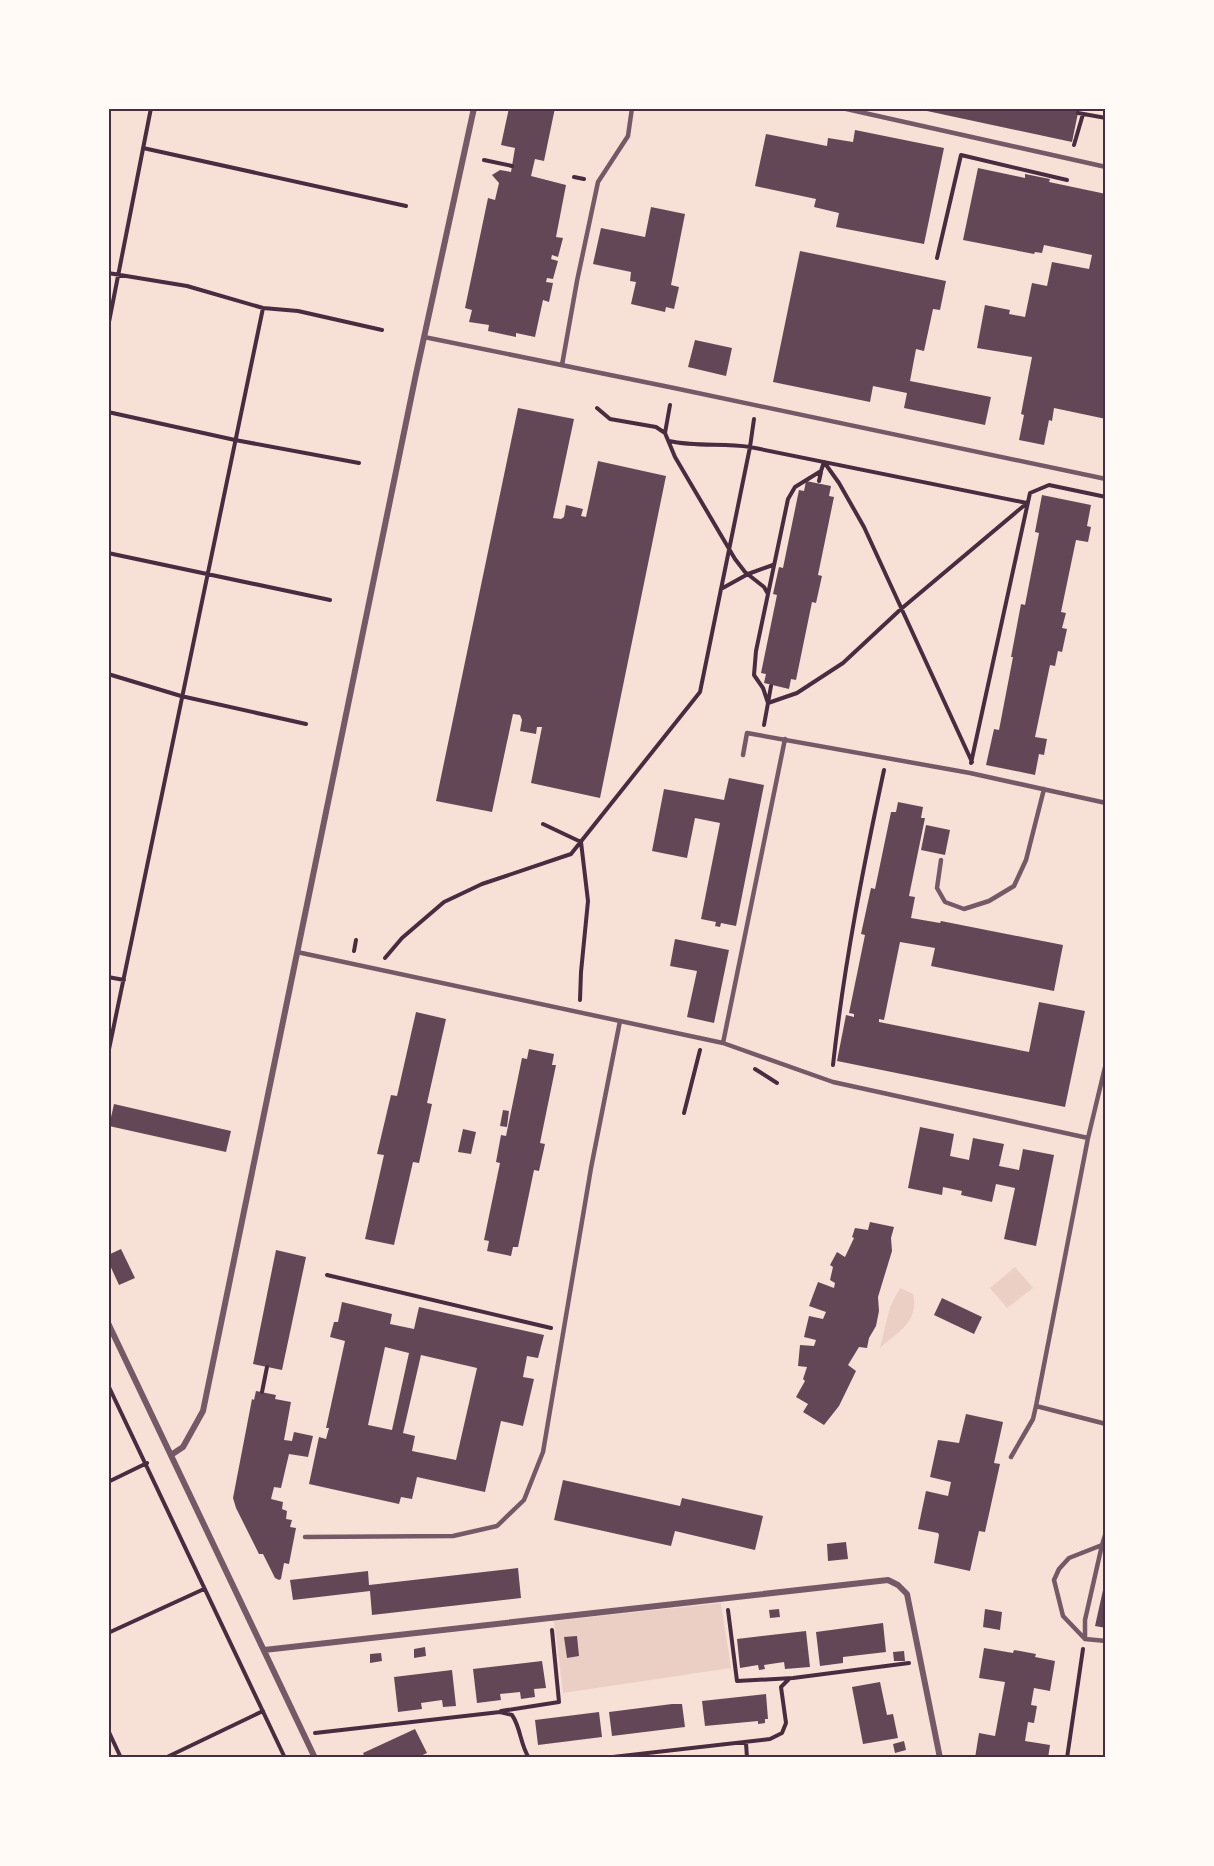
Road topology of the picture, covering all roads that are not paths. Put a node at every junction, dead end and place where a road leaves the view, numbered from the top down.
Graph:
1 (474, 108) edge
2 (632, 108) edge
3 (842, 108) edge
4 (1106, 167) edge
5 (424, 337) junction
6 (562, 365) junction
7 (1106, 479) edge
8 (785, 739) junction
9 (743, 755) dead end
10 (1044, 789) junction
11 (1106, 803) edge
12 (941, 860) dead end
13 (297, 952) junction
14 (620, 1021) junction
15 (723, 1043) junction
16 (1106, 1063) edge
17 (1088, 1138) junction
18 (108, 1323) edge
19 (1036, 1406) junction
20 (1106, 1424) edge
21 (171, 1455) junction
22 (1011, 1457) dead end
23 (1106, 1532) edge
24 (305, 1537) dead end
25 (1102, 1545) junction
26 (1085, 1639) junction
27 (1106, 1641) edge
28 (264, 1650) junction
29 (315, 1758) edge
30 (940, 1758) edge

1 - 5 street
2 - 6 lane
3 - 4 lane
5 - 6 lane
5 - 13 street
6 - 7 lane
8 - 9 lane
8 - 10 lane
8 - 15 lane
10 - 11 lane
10 - 12 lane
13 - 14 lane
13 - 21 street
14 - 15 lane
14 - 24 lane
15 - 17 lane
16 - 17 lane
17 - 19 lane
18 - 21 street
19 - 20 lane
19 - 22 lane
21 - 28 street
23 - 25 lane
25 - 26 lane
25 - 26 lane
26 - 27 lane
28 - 29 street
28 - 30 street

